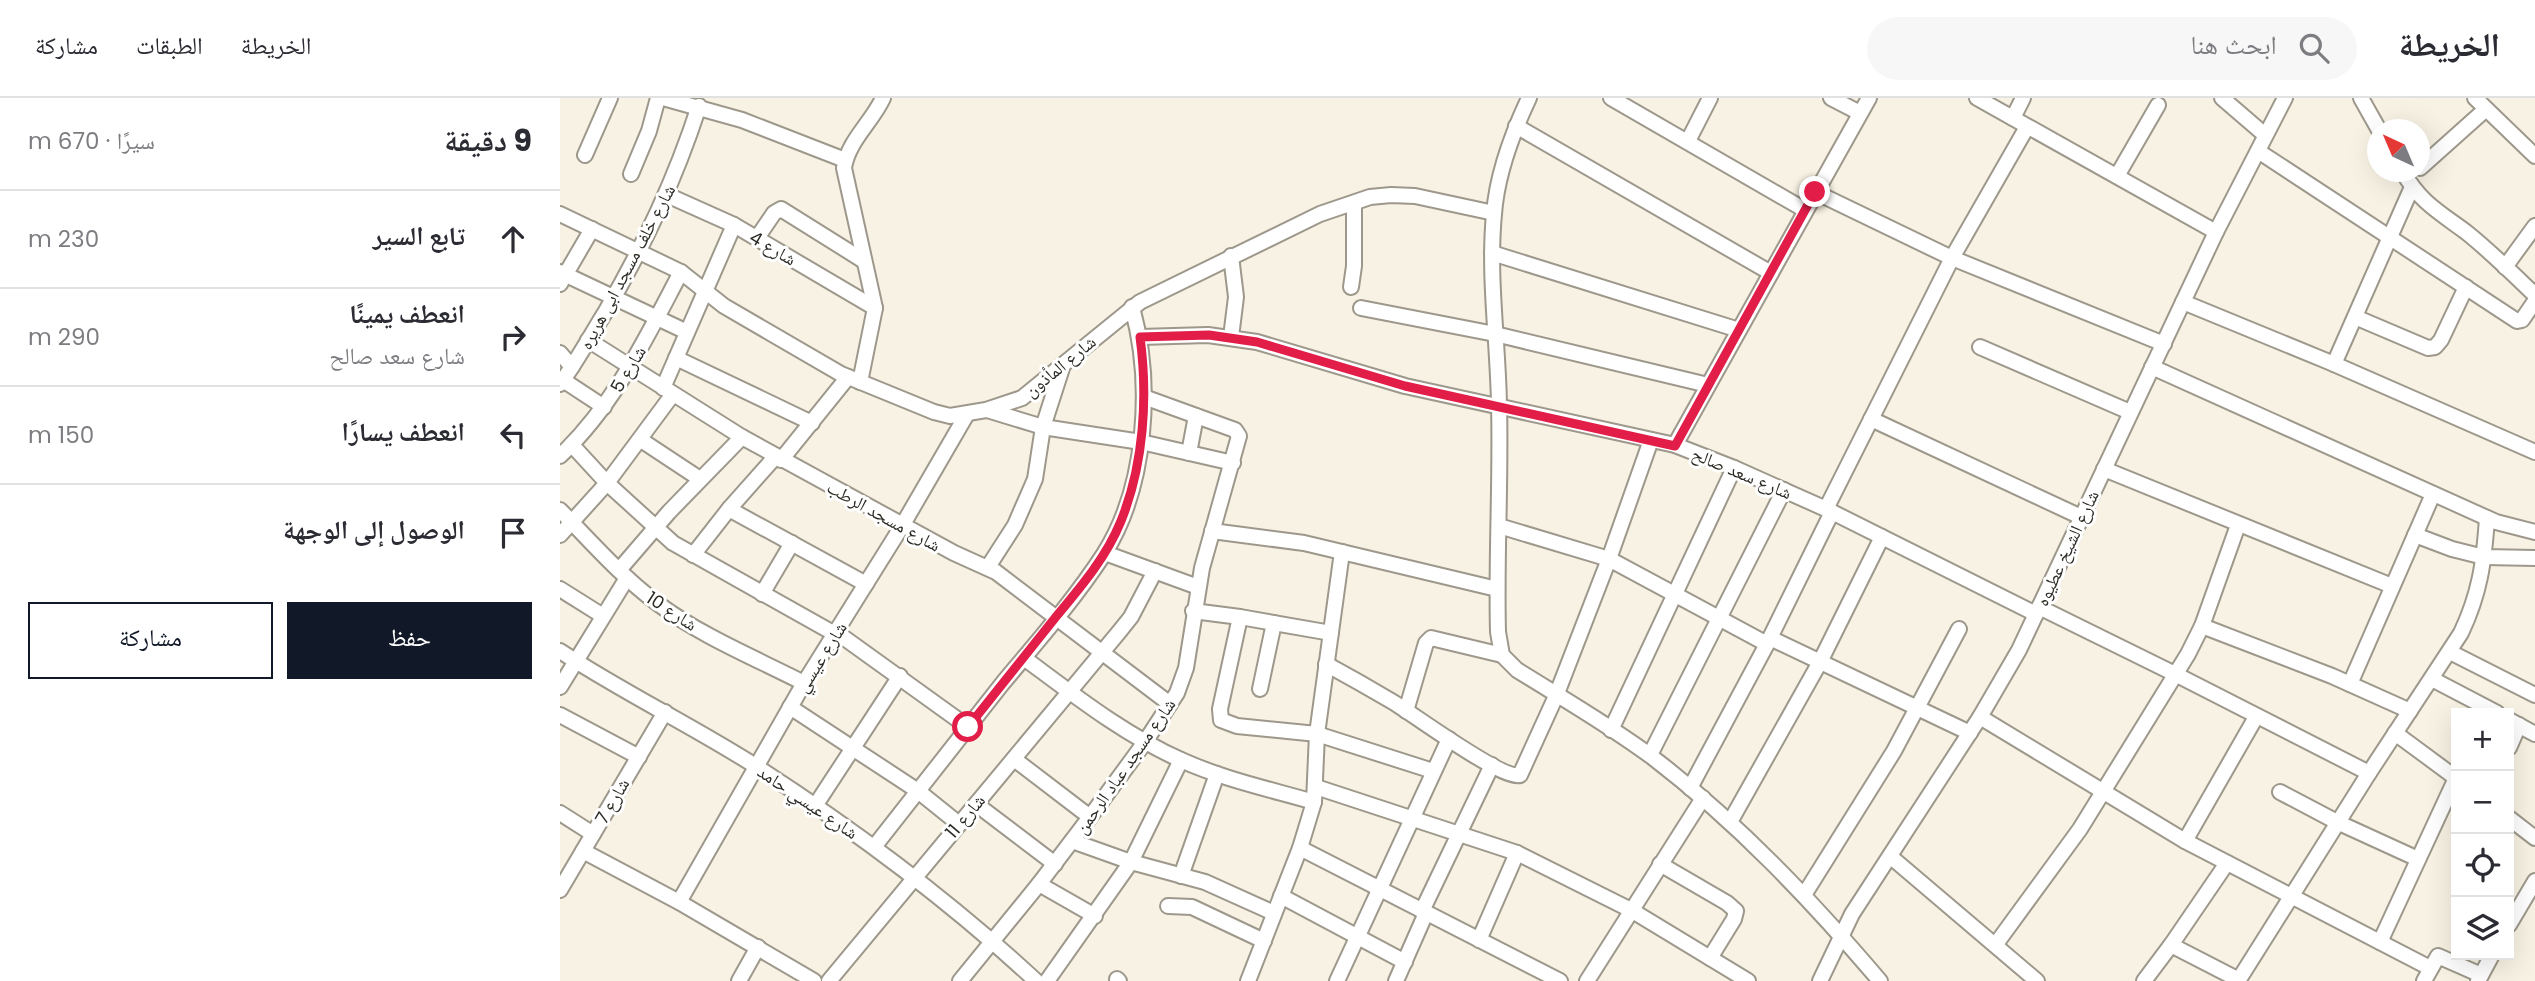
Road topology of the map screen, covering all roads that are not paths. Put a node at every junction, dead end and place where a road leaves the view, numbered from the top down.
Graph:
1 (610, 98) edge
2 (660, 98) edge
3 (883, 98) edge
4 (1530, 98) edge
5 (1611, 98) edge
6 (1710, 98) edge
7 (1831, 98) edge
8 (1869, 98) edge
9 (1977, 98) edge
10 (2024, 98) edge
11 (2222, 98) edge
12 (2285, 98) edge
13 (2361, 98) edge
14 (2475, 98) edge
15 (2156, 100) edge
16 (699, 106) junction
17 (2486, 109) junction
18 (1860, 113) junction
19 (2012, 118) junction
20 (2373, 119) edge
21 (1516, 126) junction
22 (2027, 127) junction
23 (2266, 135) junction
24 (1688, 141) junction
25 (2258, 150) junction
26 (585, 155) dead end
27 (2535, 156) edge
28 (2430, 158) edge
29 (845, 160) junction
30 (631, 174) dead end
31 (2117, 176) junction
32 (2409, 182) edge
33 (2415, 182) edge
34 (1815, 192) junction
35 (667, 195) junction
36 (1354, 203) junction
37 (1805, 210) junction
38 (1494, 213) junction
39 (560, 214) edge
40 (734, 225) junction
41 (2535, 226) edge
42 (592, 229) junction
43 (2216, 232) junction
44 (2390, 236) junction
45 (757, 238) junction
46 (639, 251) junction
47 (1492, 253) junction
48 (1231, 256) junction
49 (1952, 258) junction
50 (864, 261) junction
51 (2505, 267) junction
52 (681, 272) junction
53 (1771, 273) junction
54 (562, 277) edge
55 (1351, 287) dead end
56 (2466, 287) junction
57 (705, 291) junction
58 (2535, 295) edge
59 (614, 297) junction
60 (2535, 301) edge
61 (2183, 302) junction
62 (1132, 307) junction
63 (875, 308) junction
64 (1362, 308) dead end
65 (2355, 317) junction
66 (657, 318) junction
67 (1739, 330) junction
68 (687, 332) junction
69 (1496, 334) junction
70 (1140, 337) junction
71 (1231, 337) junction
72 (588, 340) junction
73 (2164, 344) junction
74 (1980, 347) dead end
75 (560, 353) edge
76 (676, 358) junction
77 (2334, 364) junction
78 (1063, 365) junction
79 (572, 367) junction
80 (631, 367) junction
81 (2152, 367) junction
82 (854, 380) junction
83 (561, 382) edge
84 (1708, 385) junction
85 (668, 391) junction
86 (1144, 397) junction
87 (1499, 405) junction
88 (604, 407) junction
89 (986, 410) junction
90 (2130, 412) junction
91 (967, 414) junction
92 (1196, 416) junction
93 (1871, 419) junction
94 (812, 423) junction
95 (1043, 427) junction
96 (742, 438) junction
97 (641, 440) junction
98 (1651, 440) junction
99 (1141, 442) junction
100 (572, 445) junction
101 (1675, 446) junction
102 (2535, 452) edge
103 (1189, 453) junction
104 (560, 456) edge
105 (779, 458) junction
106 (1233, 463) junction
107 (1734, 468) junction
108 (2104, 468) junction
109 (700, 479) junction
110 (607, 483) junction
111 (1783, 490) junction
112 (2433, 494) junction
113 (729, 509) junction
114 (560, 510) edge
115 (1829, 511) junction
116 (2081, 517) junction
117 (2487, 518) junction
118 (572, 523) junction
119 (2238, 525) junction
120 (902, 526) junction
121 (1499, 526) junction
122 (655, 528) junction
123 (1212, 531) junction
124 (2535, 532) edge
125 (560, 535) edge
126 (2415, 535) junction
127 (1882, 537) junction
128 (792, 543) junction
129 (1342, 552) junction
130 (1105, 553) junction
131 (692, 555) junction
132 (2484, 556) junction
133 (2535, 558) edge
134 (1609, 559) junction
135 (988, 567) junction
136 (1155, 571) junction
137 (623, 574) junction
138 (866, 584) junction
139 (2392, 586) junction
140 (1198, 587) junction
141 (560, 589) edge
142 (1497, 589) junction
143 (762, 594) junction
144 (1675, 594) junction
145 (2037, 610) junction
146 (1193, 611) junction
147 (603, 616) junction
148 (1056, 617) junction
149 (1240, 617) junction
150 (1720, 619) junction
151 (1274, 624) junction
152 (2202, 626) junction
153 (1959, 629) dead end
154 (836, 633) junction
155 (1331, 633) junction
156 (1768, 641) junction
157 (560, 651) edge
158 (1102, 652) junction
159 (2450, 652) junction
160 (1502, 656) junction
161 (1024, 658) junction
162 (576, 661) junction
163 (1820, 662) junction
164 (1326, 664) junction
165 (2175, 674) junction
166 (900, 676) junction
167 (2432, 679) junction
168 (804, 683) junction
169 (2350, 684) junction
170 (560, 687) edge
171 (1260, 690) dead end
172 (1070, 692) junction
173 (1556, 695) junction
174 (2535, 695) edge
175 (1170, 704) junction
176 (790, 707) junction
177 (2487, 708) edge
178 (1917, 709) junction
179 (1406, 710) junction
180 (2410, 711) junction
181 (666, 712) junction
182 (560, 716) edge
183 (1980, 717) junction
184 (2256, 717) junction
185 (2514, 722) edge
186 (968, 727) junction
187 (1611, 730) junction
188 (1970, 733) junction
189 (2395, 733) junction
190 (1317, 734) junction
191 (2535, 734) edge
192 (1449, 739) junction
193 (1145, 742) junction
194 (854, 747) junction
195 (1650, 755) junction
196 (639, 757) junction
197 (1014, 759) junction
198 (1181, 760) junction
199 (1492, 765) junction
200 (756, 766) junction
201 (1433, 771) junction
202 (2368, 773) junction
203 (1217, 774) junction
204 (2451, 774) edge
205 (1690, 788) junction
206 (2451, 789) edge
207 (918, 791) junction
208 (2103, 792) junction
209 (2280, 792) dead end
210 (1315, 794) junction
211 (1703, 798) junction
212 (976, 804) junction
213 (815, 806) junction
214 (560, 813) edge
215 (1090, 817) junction
216 (1411, 819) junction
217 (1730, 822) junction
218 (2337, 822) junction
219 (2514, 822) edge
220 (958, 824) junction
221 (1458, 833) junction
222 (593, 834) junction
223 (2535, 838) edge
224 (1072, 841) junction
225 (2185, 841) junction
226 (874, 847) junction
227 (1300, 848) junction
228 (583, 851) junction
229 (1517, 853) junction
230 (1891, 857) junction
231 (2418, 859) junction
232 (1131, 862) junction
233 (2227, 863) junction
234 (1055, 864) junction
235 (1660, 864) junction
236 (564, 874) edge
237 (915, 876) junction
238 (1181, 876) junction
239 (2535, 881) edge
240 (1039, 884) junction
241 (1380, 889) junction
242 (560, 890) edge
243 (1804, 895) junction
244 (1281, 896) junction
245 (2291, 896) junction
246 (678, 902) junction
247 (1168, 906) dead end
248 (1631, 910) junction
249 (1424, 912) junction
250 (1274, 914) junction
251 (1095, 916) junction
252 (2514, 917) edge
253 (1841, 935) junction
254 (1357, 937) junction
255 (1479, 940) junction
256 (993, 941) junction
257 (1264, 941) junction
258 (2379, 942) junction
259 (1996, 944) junction
260 (2171, 946) junction
261 (758, 947) junction
262 (1710, 958) junction
263 (2489, 960) edge
264 (1405, 962) junction
265 (2427, 974) edge
266 (2480, 978) edge
267 (831, 980) edge
268 (2239, 980) edge
269 (739, 981) edge
270 (814, 981) edge
271 (960, 981) edge
272 (1036, 981) edge
273 (1047, 981) edge
274 (1248, 981) edge
275 (1337, 981) edge
276 (1396, 981) edge
277 (1560, 981) edge
278 (1587, 981) edge
279 (1748, 981) edge
280 (1819, 981) edge
281 (1880, 981) edge
282 (2038, 981) edge
283 (2144, 981) edge

1 - 26 street
2 - 16 street
2 - 30 street
3 - 29 street
4 - 21 street
5 - 24 street
6 - 24 street
7 - 18 street
8 - 18 street
9 - 19 street
10 - 19 street
11 - 23 street
12 - 23 street, شارع الشيخ عطيوه
13 - 20 street
14 - 17 street
15 - 31 street
16 - 29 street
16 - 35 street, شارع خلف مسجد ابى هريره
17 - 27 street
17 - 28 street
18 - 34 street
19 - 22 street
21 - 38 street
21 - 53 street
22 - 31 street
22 - 49 street
23 - 25 street, شارع الشيخ عطيوه
24 - 37 street
25 - 43 street, شارع الشيخ عطيوه
25 - 44 street
29 - 50 street
31 - 43 street
32 - 44 street
33 - 51 street
34 - 37 street
34 - 49 street
35 - 40 street, شارع 4
35 - 46 street, شارع خلف مسجد ابى هريره
36 - 38 street, شارع المأذون
36 - 48 street, شارع المأذون
36 - 55 street
37 - 53 street
38 - 47 street
39 - 42 street, شارع المأذون
40 - 45 street, شارع 4
40 - 57 street
41 - 51 street
42 - 46 street, شارع المأذون
42 - 54 street
43 - 61 street, شارع الشيخ عطيوه
44 - 56 street
44 - 65 street
45 - 50 street
45 - 63 street, شارع 4
46 - 52 street, شارع المأذون
46 - 59 street, شارع خلف مسجد ابى هريره
47 - 67 street
47 - 69 street
48 - 62 street, شارع المأذون
48 - 71 street
49 - 73 street
49 - 93 street
50 - 63 street
51 - 58 street
52 - 57 street, شارع المأذون
52 - 66 street, شارع 5
53 - 67 street
54 - 59 street
56 - 60 street
56 - 65 street
57 - 68 street
57 - 82 street, شارع المأذون
59 - 66 street
59 - 72 street, شارع خلف مسجد ابى هريره
61 - 73 street, شارع الشيخ عطيوه
61 - 77 street
62 - 70 street
62 - 78 street, شارع المأذون
63 - 82 street
64 - 69 street
65 - 77 street
66 - 68 street
66 - 80 street, شارع 5
67 - 84 street
68 - 76 street
69 - 84 street
69 - 87 street
70 - 71 street, شارع سعد صالح
70 - 86 street
71 - 87 street, شارع سعد صالح
72 - 79 street, شارع خلف مسجد ابى هريره
72 - 80 street, شارع مسجد الرطب
73 - 81 street, شارع الشيخ عطيوه
74 - 90 street
75 - 79 street
76 - 85 street
76 - 94 street
77 - 102 street
78 - 89 street, شارع المأذون
78 - 95 street
79 - 83 street, شارع خلف مسجد ابى هريره
80 - 85 street, شارع مسجد الرطب
80 - 88 street, شارع 5
81 - 90 street, شارع الشيخ عطيوه
81 - 112 street
82 - 91 street, شارع المأذون
82 - 94 street
83 - 88 street
84 - 101 street
85 - 96 street, شارع مسجد الرطب
85 - 97 street
86 - 92 street
86 - 99 street
87 - 98 street, شارع سعد صالح
87 - 121 street
88 - 100 street, شارع 5
89 - 91 street, شارع المأذون
89 - 95 street
90 - 108 street, شارع الشيخ عطيوه
91 - 120 street, شارع عيسي
92 - 103 street
92 - 106 street, شارع مسجد عباد الرحمن
93 - 115 street
93 - 116 street
94 - 105 street
95 - 99 street
95 - 135 street
96 - 105 street, شارع مسجد الرطب
96 - 109 street
97 - 109 street
97 - 110 street
98 - 101 street, شارع سعد صالح
98 - 134 street
99 - 103 street
99 - 130 street
100 - 104 street, شارع 5
100 - 110 street
101 - 107 street, شارع سعد صالح
103 - 106 street
105 - 113 street
105 - 120 street, شارع مسجد الرطب
106 - 123 street, شارع مسجد عباد الرحمن
107 - 111 street, شارع سعد صالح
107 - 144 street
108 - 116 street, شارع الشيخ عطيوه
108 - 119 street
109 - 122 street
110 - 118 street
110 - 122 street
111 - 115 street, شارع سعد صالح
111 - 150 street
112 - 117 street
112 - 126 street
113 - 128 street
113 - 131 street
114 - 118 street, شارع 10
115 - 127 street, شارع سعد صالح
115 - 156 street
116 - 145 street, شارع الشيخ عطيوه
117 - 124 street
117 - 132 street
118 - 125 street
118 - 137 street, شارع 10
119 - 139 street
119 - 152 street
120 - 135 street, شارع مسجد الرطب
120 - 138 street, شارع عيسي
121 - 134 street
121 - 142 street
122 - 131 street
122 - 137 street
123 - 129 street
123 - 140 street, شارع مسجد عباد الرحمن
126 - 132 street
126 - 139 street
127 - 145 street, شارع سعد صالح
127 - 163 street
128 - 138 street
128 - 143 street
129 - 142 street
129 - 155 street
130 - 136 street
130 - 148 street
131 - 143 street
132 - 133 street
132 - 159 street
134 - 144 street
134 - 173 street
135 - 148 street, شارع مسجد الرطب
136 - 140 street
136 - 158 street, شارع 11
137 - 147 street
137 - 168 street, شارع 10
138 - 154 street, شارع عيسي
139 - 169 street
140 - 146 street, شارع مسجد عباد الرحمن
141 - 147 street
142 - 160 street
143 - 154 street
144 - 150 street
144 - 187 street
145 - 165 street, شارع سعد صالح
145 - 183 street, شارع الشيخ عطيوه
146 - 149 street
146 - 175 street, شارع مسجد عباد الرحمن
147 - 162 street
148 - 158 street, شارع مسجد الرطب
148 - 161 street
149 - 151 street
149 - 190 street
150 - 156 street
150 - 195 street
151 - 155 street
151 - 171 street
152 - 165 street
152 - 169 street
153 - 178 street
154 - 166 street
154 - 168 street, شارع عيسي
155 - 164 street
156 - 163 street
156 - 205 street
157 - 162 street, شارع عيسي حامد
158 - 172 street, شارع 11
158 - 175 street, شارع مسجد الرطب
159 - 167 street
159 - 174 street
160 - 173 street
160 - 179 street
161 - 172 street
161 - 186 street
162 - 170 street
162 - 181 street, شارع عيسي حامد
163 - 178 street
163 - 217 street
164 - 179 street
164 - 190 street
165 - 184 street, شارع سعد صالح
165 - 208 street
166 - 186 street
166 - 194 street
167 - 177 street
167 - 180 street
168 - 176 street, شارع عيسي
169 - 180 street
172 - 193 street
172 - 197 street, شارع 11
173 - 187 street
173 - 199 street
175 - 193 street, شارع مسجد عباد الرحمن
176 - 194 street
176 - 200 street, شارع عيسي
178 - 188 street
178 - 243 street
179 - 192 street
180 - 189 street
181 - 196 street, شارع 7
181 - 200 street, شارع عيسي حامد
182 - 196 street
183 - 188 street, شارع الشيخ عطيوه
183 - 208 street
184 - 202 street, شارع سعد صالح
184 - 225 street
185 - 191 street
186 - 207 street
187 - 195 street
188 - 230 street, شارع الشيخ عطيوه
189 - 202 street
189 - 204 street
190 - 201 street
190 - 210 street
192 - 199 street
192 - 201 street
193 - 198 street
193 - 215 street, شارع مسجد عباد الرحمن
194 - 207 street
194 - 213 street
195 - 205 street
196 - 222 street, شارع 7
197 - 212 street, شارع 11
197 - 215 street
198 - 203 street
198 - 232 street
199 - 221 street
200 - 213 street, شارع عيسي حامد
200 - 246 street, شارع عيسي
201 - 216 street
202 - 218 street
203 - 210 street
203 - 238 street
205 - 211 street
206 - 231 street
207 - 220 street
207 - 226 street
208 - 225 street
208 - 259 street
209 - 218 street
210 - 216 street
210 - 227 street
211 - 217 street
211 - 235 street
212 - 220 street, شارع 11
212 - 234 street
213 - 226 street, شارع عيسي حامد
214 - 222 street
215 - 224 street, شارع مسجد عباد الرحمن
216 - 221 street
216 - 241 street
217 - 243 street
218 - 231 street
218 - 245 street
219 - 223 street
220 - 237 street, شارع 11
221 - 229 street
221 - 249 street
222 - 228 street, شارع 7
224 - 232 street
224 - 234 street, شارع مسجد عباد الرحمن
225 - 233 street
226 - 237 street, شارع عيسي حامد
227 - 241 street
227 - 244 street
228 - 236 street, شارع 7
228 - 246 street
229 - 248 street
229 - 255 street
230 - 253 street, شارع الشيخ عطيوه
230 - 259 street
231 - 258 street
232 - 238 street
232 - 251 street
233 - 245 street
233 - 260 street
234 - 240 street, شارع مسجد عباد الرحمن
235 - 248 street
235 - 262 street
236 - 242 street, شارع 7
237 - 256 street, شارع عيسي حامد
237 - 267 street, شارع 11
238 - 250 street
239 - 252 street
240 - 251 street
240 - 256 street, شارع مسجد عباد الرحمن
241 - 249 street
241 - 254 street
243 - 253 street
244 - 250 street
244 - 254 street
245 - 258 street
245 - 268 street
246 - 261 street
247 - 257 street
248 - 262 street
248 - 278 street
249 - 255 street
249 - 264 street
250 - 257 street
251 - 273 street
253 - 280 street, شارع الشيخ عطيوه
253 - 281 street
254 - 264 street
254 - 275 street
255 - 277 street
256 - 271 street, شارع مسجد عباد الرحمن
256 - 272 street, شارع عيسي حامد
257 - 274 street
258 - 265 street
259 - 282 street
260 - 268 street
260 - 283 street
261 - 269 street
261 - 270 street
262 - 279 street
263 - 266 street
264 - 276 street
265 - 266 street

